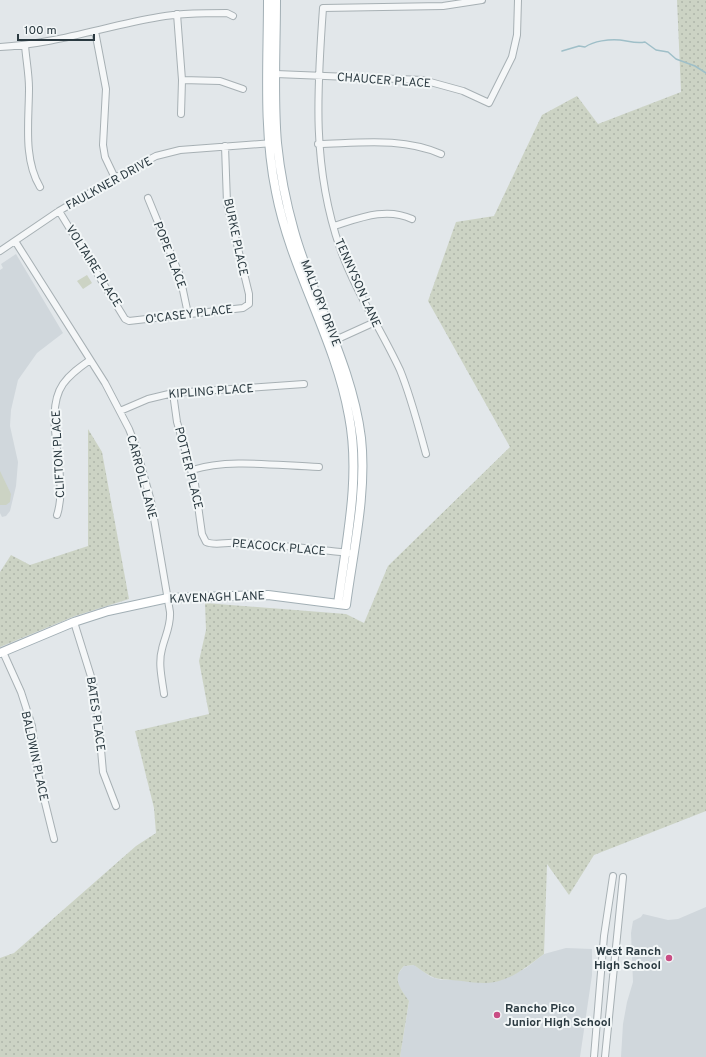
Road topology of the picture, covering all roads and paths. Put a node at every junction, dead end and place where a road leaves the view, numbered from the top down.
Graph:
1 (268, 0) edge
2 (276, 0) edge
3 (482, 0) edge
4 (518, 0) edge
5 (177, 14) junction
6 (233, 16) dead end
7 (95, 31) junction
8 (25, 45) junction
9 (0, 47) edge
10 (276, 74) junction
11 (318, 76) junction
12 (182, 80) junction
13 (243, 90) dead end
14 (181, 114) dead end
15 (273, 143) junction
16 (318, 144) junction
17 (224, 146) junction
18 (441, 154) dead end
19 (115, 178) junction
20 (40, 187) dead end
21 (148, 198) dead end
22 (59, 211) junction
23 (412, 219) dead end
24 (334, 226) junction
25 (15, 241) junction
26 (0, 251) edge
27 (248, 304) joint
28 (188, 314) junction
29 (128, 321) joint
30 (374, 322) junction
31 (331, 342) junction
32 (90, 360) junction
33 (304, 384) dead end
34 (174, 393) junction
35 (120, 411) junction
36 (426, 454) dead end
37 (319, 467) dead end
38 (192, 470) junction
39 (57, 515) dead end
40 (206, 542) joint
41 (349, 553) junction
42 (168, 598) junction
43 (342, 604) joint
44 (74, 622) junction
45 (2, 652) edge
46 (164, 694) dead end
47 (116, 806) dead end
48 (54, 839) dead end
49 (613, 876) dead end
50 (623, 877) dead end
51 (594, 1057) edge
52 (605, 1057) edge

1 - 15 main road
2 - 10 main road, MALLORY DRIVE
3 - 11 street, TENNYSON LANE
4 - 11 street, CHAUCER PLACE
5 - 6 street
5 - 7 street
5 - 12 street
7 - 8 street
7 - 19 street
8 - 9 street
8 - 20 street
10 - 11 street, CHAUCER PLACE
10 - 15 main road, MALLORY DRIVE
11 - 16 street, TENNYSON LANE
12 - 13 street
12 - 14 street
15 - 17 street, FAULKNER DRIVE
15 - 31 main road, MALLORY DRIVE
16 - 18 street
16 - 24 street, TENNYSON LANE
17 - 19 street, FAULKNER DRIVE
17 - 27 street, BURKE PLACE
19 - 22 street, FAULKNER DRIVE
21 - 28 street, POPE PLACE
22 - 25 street, FAULKNER DRIVE
22 - 29 street, VOLTAIRE PLACE
23 - 24 street
24 - 30 street, TENNYSON LANE
25 - 26 street, FAULKNER DRIVE
25 - 32 street, CARROLL LANE
27 - 28 street, O'CASEY PLACE
28 - 29 street, O'CASEY PLACE
30 - 31 street
30 - 36 street, TENNYSON LANE
31 - 41 main road, MALLORY DRIVE
32 - 35 street, CARROLL LANE
32 - 39 street, CLIFTON PLACE
33 - 34 street, KIPLING PLACE
34 - 35 street, KIPLING PLACE
34 - 38 street, POTTER PLACE
35 - 42 street, CARROLL LANE
37 - 38 street
38 - 40 street, POTTER PLACE
40 - 41 street, PEACOCK PLACE
41 - 43 main road, MALLORY DRIVE
42 - 43 main road, KAVENAGH LANE
42 - 44 main road, KAVENAGH LANE
42 - 46 street, CARROLL LANE
44 - 45 main road, KAVENAGH LANE
44 - 47 street, BATES PLACE
45 - 48 street, BALDWIN PLACE
49 - 51 street
50 - 52 street

